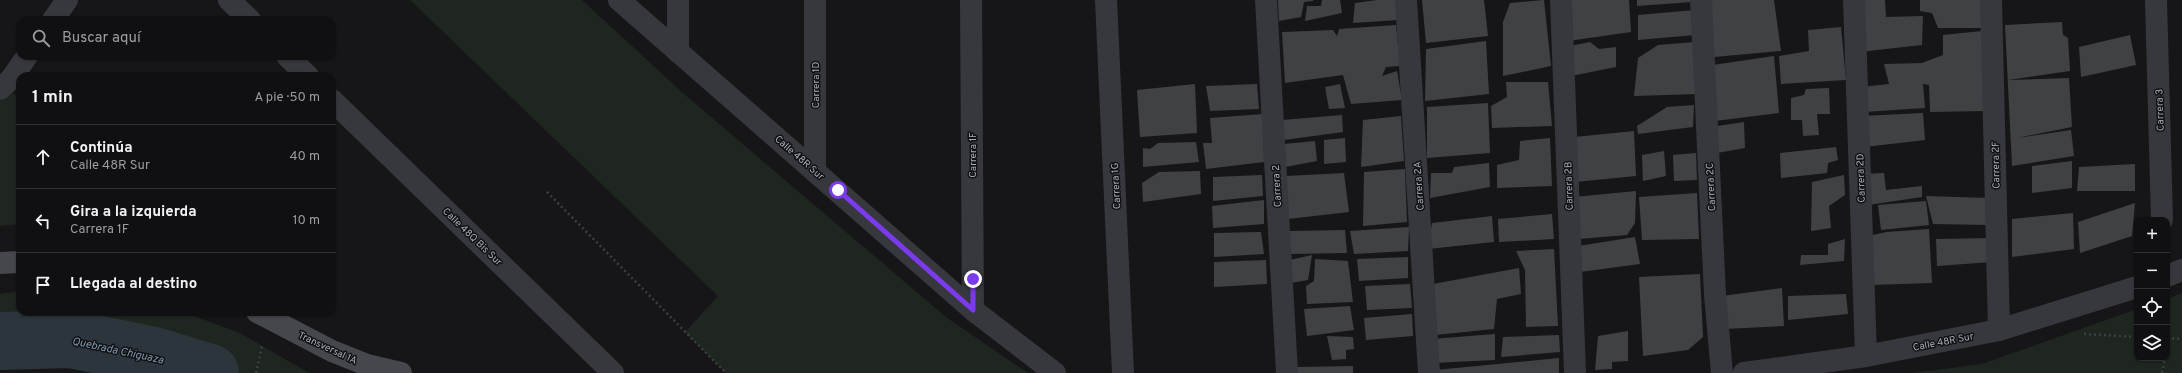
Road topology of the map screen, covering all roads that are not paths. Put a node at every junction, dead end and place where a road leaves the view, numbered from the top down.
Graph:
1 (67, 0) edge
2 (229, 0) edge
3 (619, 0) edge
4 (678, 0) edge
5 (815, 0) edge
6 (971, 0) edge
7 (1106, 0) edge
8 (1266, 0) edge
9 (1406, 0) edge
10 (1561, 0) edge
11 (1701, 0) edge
12 (1854, 0) edge
13 (1991, 0) edge
14 (2156, 0) edge
15 (56, 16) edge
16 (246, 16) edge
17 (678, 52) junction
18 (24, 60) edge
19 (291, 60) edge
20 (304, 72) edge
21 (8, 81) edge
22 (336, 104) edge
23 (815, 170) junction
24 (2162, 217) edge
25 (16, 262) edge
26 (0, 264) edge
27 (2182, 270) edge
28 (2170, 275) edge
29 (2134, 288) edge
30 (973, 310) junction
31 (264, 316) edge
32 (279, 316) edge
33 (1999, 330) junction
34 (303, 337) junction
35 (1866, 356) junction
36 (402, 373) edge
37 (613, 373) edge
38 (1055, 373) edge
39 (1123, 373) edge
40 (1287, 373) edge
41 (1429, 373) edge
42 (1575, 373) edge
43 (1722, 373) edge
44 (1744, 373) edge

1 - 15 street
2 - 16 street
3 - 17 street, Calle 48R Sur
4 - 17 street
5 - 23 street, Carrera 1D
6 - 30 street, Carrera 1F
7 - 39 street, Carrera 1G
8 - 40 street, Carrera 2
9 - 41 street, Carrera 2A
10 - 42 street, Carrera 2B
11 - 43 street, Carrera 2C
12 - 35 street, Carrera 2D
13 - 33 street, Carrera 2F
14 - 24 street, Carrera 3
17 - 23 street, Calle 48R Sur
18 - 21 street
19 - 20 street
22 - 37 street, Calle 48Q Bis Sur
23 - 30 street, Calle 48R Sur
25 - 26 main road
27 - 28 street
29 - 33 street, Calle 48R Sur
30 - 38 street, Calle 48R Sur
31 - 34 main road, Transversal 1A
32 - 34 street
33 - 35 street, Calle 48R Sur
34 - 36 main road, Transversal 1A
35 - 44 street, Calle 48R Sur

